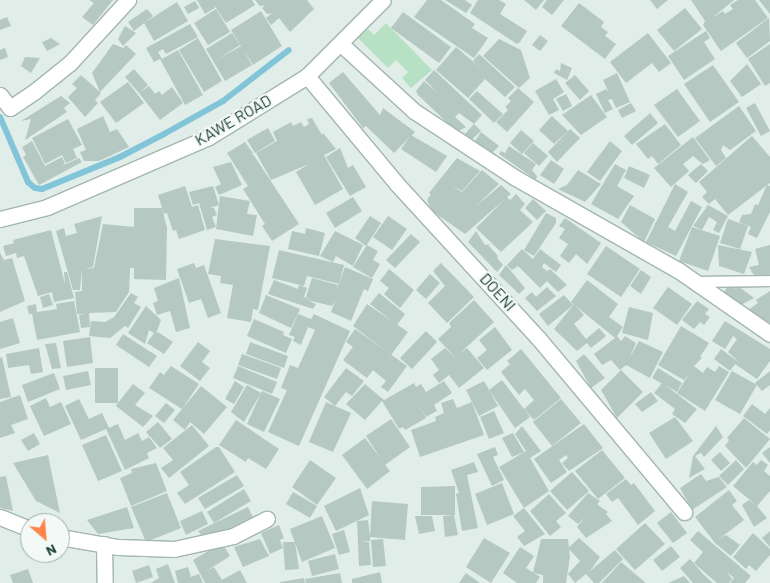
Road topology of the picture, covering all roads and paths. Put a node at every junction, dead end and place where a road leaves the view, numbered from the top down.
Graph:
1 (128, 0) edge
2 (374, 4) edge
3 (341, 44) junction
4 (307, 76) junction
5 (0, 94) edge
6 (0, 220) edge
7 (770, 281) edge
8 (696, 282) junction
9 (770, 334) edge
10 (684, 512) dead end
11 (0, 518) edge
12 (267, 519) dead end
13 (20, 525) edge
14 (70, 539) edge
15 (104, 544) junction
16 (106, 583) edge

1 - 5 street
2 - 3 street, KAWE ROAD
3 - 4 street, KAWE ROAD
3 - 8 street
4 - 6 street, KAWE ROAD
4 - 10 street, DOENI
7 - 8 lane
8 - 9 street
11 - 13 street
12 - 15 street
14 - 15 street
15 - 16 street

